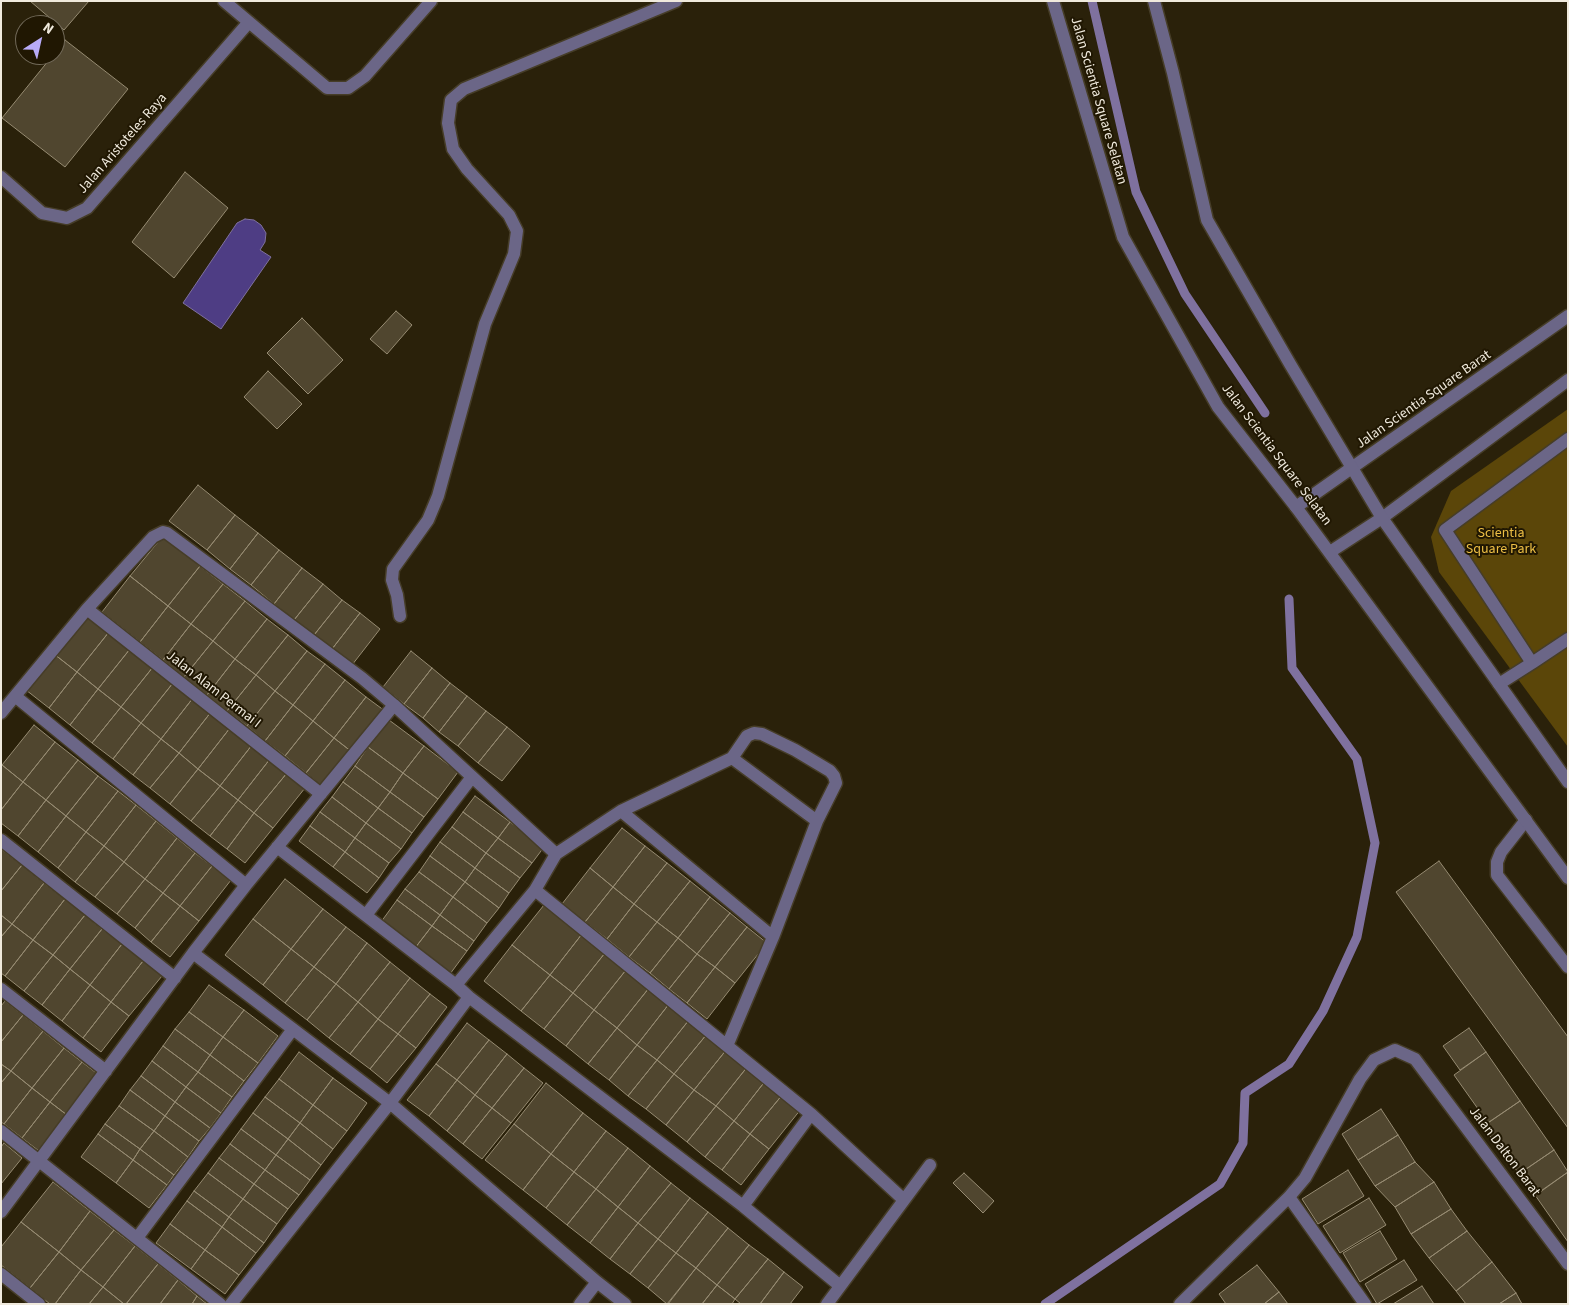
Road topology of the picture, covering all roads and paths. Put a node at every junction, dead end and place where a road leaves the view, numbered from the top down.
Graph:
1 (224, 1) edge
2 (431, 1) edge
3 (676, 1) edge
4 (1053, 1) edge
5 (1154, 1) edge
6 (249, 22) junction
7 (1, 177) edge
8 (1568, 316) edge
9 (1568, 380) edge
10 (1568, 439) edge
11 (1352, 469) junction
12 (1296, 507) junction
13 (1382, 518) junction
14 (1330, 552) junction
15 (87, 609) junction
16 (400, 616) dead end
17 (1568, 639) edge
18 (1532, 663) junction
19 (1499, 684) junction
20 (15, 696) junction
21 (394, 705) junction
22 (1, 713) edge
23 (732, 758) junction
24 (472, 777) junction
25 (1568, 782) edge
26 (321, 794) junction
27 (621, 811) junction
28 (1526, 820) junction
29 (818, 821) junction
30 (1, 840) edge
31 (277, 847) junction
32 (556, 854) junction
33 (1568, 878) edge
34 (246, 885) junction
35 (535, 890) junction
36 (366, 915) junction
37 (773, 937) junction
38 (193, 953) junction
39 (1568, 967) edge
40 (175, 978) junction
41 (456, 985) junction
42 (1, 989) edge
43 (469, 997) junction
44 (294, 1029) junction
45 (727, 1046) junction
46 (106, 1072) junction
47 (390, 1103) junction
48 (811, 1114) junction
49 (1, 1131) edge
50 (39, 1160) junction
51 (930, 1165) dead end
52 (1289, 1197) junction
53 (904, 1200) junction
54 (743, 1206) junction
55 (1, 1212) edge
56 (137, 1238) junction
57 (1568, 1264) edge
58 (1, 1274) edge
59 (597, 1282) junction
60 (839, 1286) junction
61 (39, 1304) edge
62 (220, 1304) edge
63 (232, 1304) edge
64 (580, 1304) edge
65 (625, 1304) edge
66 (827, 1304) edge
67 (1180, 1304) edge
68 (1365, 1304) edge

1 - 6 street
2 - 6 street
3 - 16 street
4 - 12 street, Jalan Scientia Square Selatan
5 - 11 street
6 - 7 street, Jalan Aristoteles Raya
8 - 11 street, Jalan Scientia Square Barat
9 - 13 street
10 - 18 street
11 - 12 street, Jalan Scientia Square Barat
11 - 13 street
12 - 14 street, Jalan Scientia Square Selatan
13 - 14 street
13 - 19 street
14 - 28 street, Jalan Scientia Square Selatan
15 - 20 street
15 - 21 street
15 - 26 street, Jalan Alam Permai I
17 - 18 street
18 - 19 street
19 - 25 street
20 - 22 street
20 - 34 street
21 - 24 street
21 - 26 street
23 - 27 street
23 - 29 street
23 - 29 street
24 - 32 street
24 - 36 street
26 - 31 street
27 - 32 street
27 - 37 street
28 - 33 street, Jalan Scientia Square Selatan
28 - 39 street
29 - 37 street
30 - 40 street
31 - 34 street
31 - 36 street
32 - 35 street
34 - 38 street
35 - 41 street
35 - 45 street
36 - 41 street
37 - 45 street
38 - 40 street
38 - 44 street
40 - 46 street
41 - 43 street
42 - 46 street
43 - 47 street
43 - 54 street
44 - 47 street
44 - 56 street
45 - 48 street
46 - 50 street
47 - 59 street
47 - 63 street
48 - 53 street
48 - 54 street
49 - 50 street
50 - 55 street
50 - 56 street
51 - 53 street
52 - 57 street, Jalan Dalton Barat
52 - 67 street
52 - 68 street
53 - 60 street
54 - 60 street
56 - 62 street
58 - 61 street
59 - 64 street
59 - 65 street
60 - 66 street

